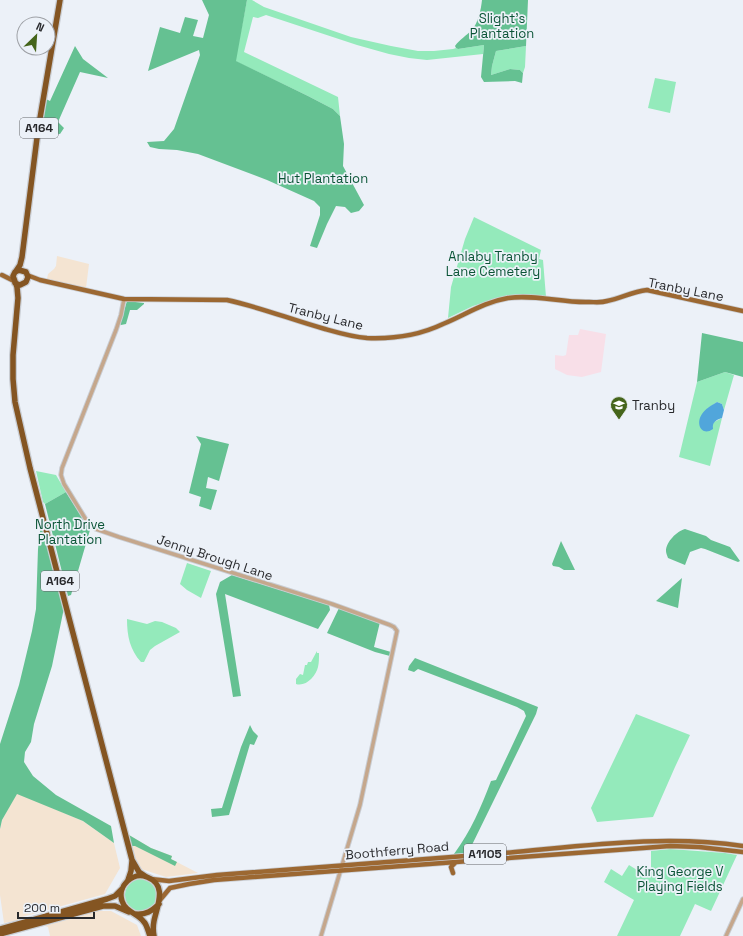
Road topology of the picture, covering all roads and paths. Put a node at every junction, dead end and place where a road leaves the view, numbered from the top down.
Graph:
1 (60, 0) edge
2 (22, 257) junction
3 (1, 274) edge
4 (15, 277) junction
5 (26, 278) junction
6 (18, 298) junction
7 (124, 299) junction
8 (743, 311) edge
9 (743, 846) edge
10 (743, 852) edge
11 (132, 860) junction
12 (456, 862) junction
13 (342, 866) junction
14 (340, 871) junction
15 (453, 873) dead end
16 (147, 877) junction
17 (128, 880) junction
18 (122, 888) junction
19 (743, 899) edge
20 (160, 902) junction
21 (133, 914) junction
22 (0, 929) edge
23 (0, 934) edge
24 (150, 936) edge
25 (154, 936) edge
26 (321, 936) edge
27 (726, 936) edge

1 - 2 highway, A164
2 - 4 highway, A164
2 - 5 highway, A164
3 - 4 main road
4 - 5 highway
4 - 5 highway
4 - 6 highway, A164
5 - 6 highway, A164
5 - 7 main road, Tranby Lane
6 - 11 highway, A164
7 - 8 main road, Tranby Lane
7 - 13 street, Jenny Brough Lane
9 - 13 main road, Boothferry Road / A1105
10 - 12 main road, Boothferry Road / A1105
11 - 16 highway, A164
11 - 17 highway, A164
12 - 14 main road, Boothferry Road / A1105
12 - 15 main road
13 - 14 street
13 - 16 main road, Boothferry Road / A1105
14 - 20 main road, Boothferry Road / A1105
14 - 26 street
16 - 17 highway
16 - 20 highway
17 - 18 highway
18 - 21 highway
18 - 22 highway
19 - 27 street
20 - 21 highway
20 - 25 highway
21 - 23 highway
21 - 24 highway

